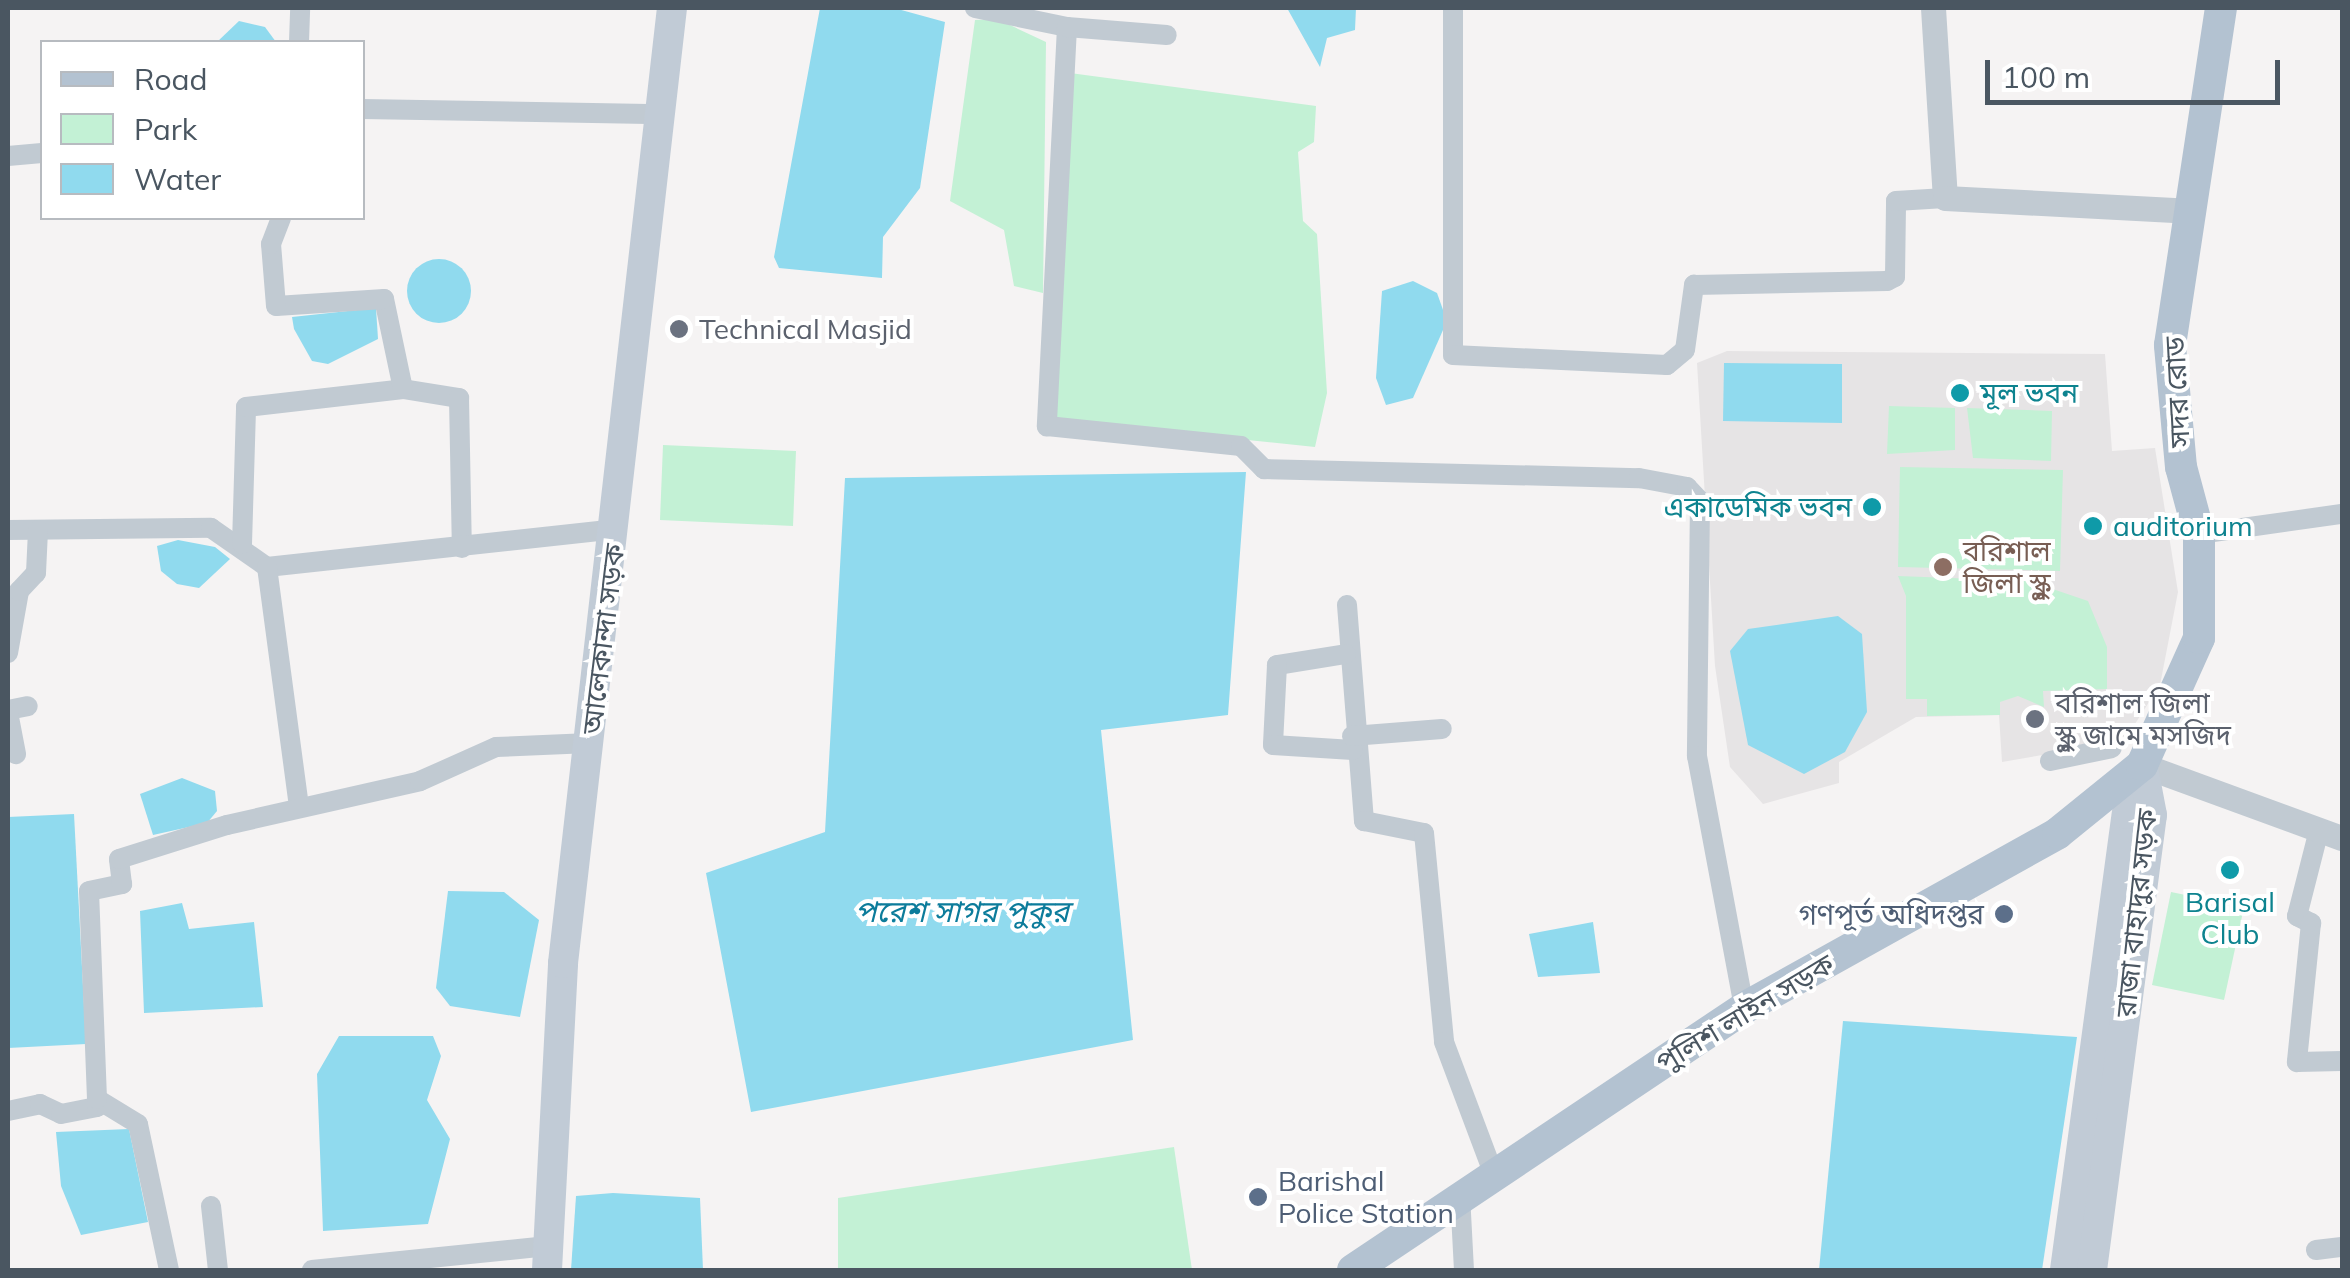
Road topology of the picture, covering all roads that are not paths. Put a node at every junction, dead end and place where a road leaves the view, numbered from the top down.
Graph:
1 (300, 8) edge
2 (672, 8) edge
3 (975, 8) edge
4 (1453, 8) edge
5 (1933, 8) edge
6 (2221, 8) edge
7 (1067, 27) junction
8 (1167, 35) dead end
9 (299, 40) edge
10 (365, 109) edge
11 (663, 114) junction
12 (40, 153) edge
13 (8, 156) edge
14 (1946, 198) junction
15 (2193, 211) junction
16 (281, 220) edge
17 (403, 389) junction
18 (2342, 514) edge
19 (617, 529) junction
20 (8, 530) edge
21 (38, 530) junction
22 (2199, 534) junction
23 (242, 544) junction
24 (462, 548) junction
25 (267, 567) junction
26 (1346, 605) dead end
27 (8, 653) edge
28 (1346, 654) junction
29 (14, 709) edge
30 (1442, 729) dead end
31 (590, 743) junction
32 (1352, 743) junction
33 (16, 754) dead end
34 (2120, 754) junction
35 (2050, 761) dead end
36 (299, 806) junction
37 (2331, 834) edge
38 (1744, 1008) junction
39 (2342, 1062) edge
40 (97, 1099) junction
41 (8, 1111) edge
42 (1492, 1170) junction
43 (1460, 1192) junction
44 (211, 1206) dead end
45 (2342, 1247) edge
46 (2316, 1250) dead end
47 (547, 1258) edge
48 (169, 1270) edge
49 (218, 1270) edge
50 (312, 1270) edge
51 (1353, 1270) edge
52 (1464, 1270) edge
53 (2065, 1270) edge
54 (2092, 1270) edge

1 - 9 street
2 - 11 main road, আলেকান্দা সড়ক
3 - 7 street
4 - 14 street
5 - 14 street
6 - 15 main road, সদর রোড
7 - 8 street
7 - 38 street
10 - 11 street
11 - 19 main road, আলেকান্দা সড়ক
12 - 13 street
14 - 15 street
15 - 22 main road, সদর রোড
16 - 17 street
17 - 23 street
17 - 24 street
18 - 22 street
19 - 24 street
19 - 31 main road, আলেকান্দা সড়ক
20 - 21 street
21 - 23 street
21 - 27 street
22 - 34 main road, সদর রোড
23 - 25 street
24 - 25 street
25 - 36 street
26 - 28 street
28 - 32 street
28 - 32 street
29 - 33 street
30 - 32 street
31 - 36 street
31 - 47 main road, আলেকান্দা সড়ক
32 - 42 street
34 - 35 street
34 - 37 street
34 - 38 main road, পুলিশ লাইন সড়ক
34 - 53 main road, রাজা বাহাদুর সড়ক
34 - 54 main road, রাজা বাহাদুর সড়ক
36 - 40 street
37 - 39 street
38 - 42 main road, পুলিশ লাইন সড়ক
40 - 41 street
40 - 48 street
42 - 43 main road, পুলিশ লাইন সড়ক
43 - 51 main road, পুলিশ লাইন সড়ক
43 - 52 street
44 - 49 street
45 - 46 street
47 - 50 street

